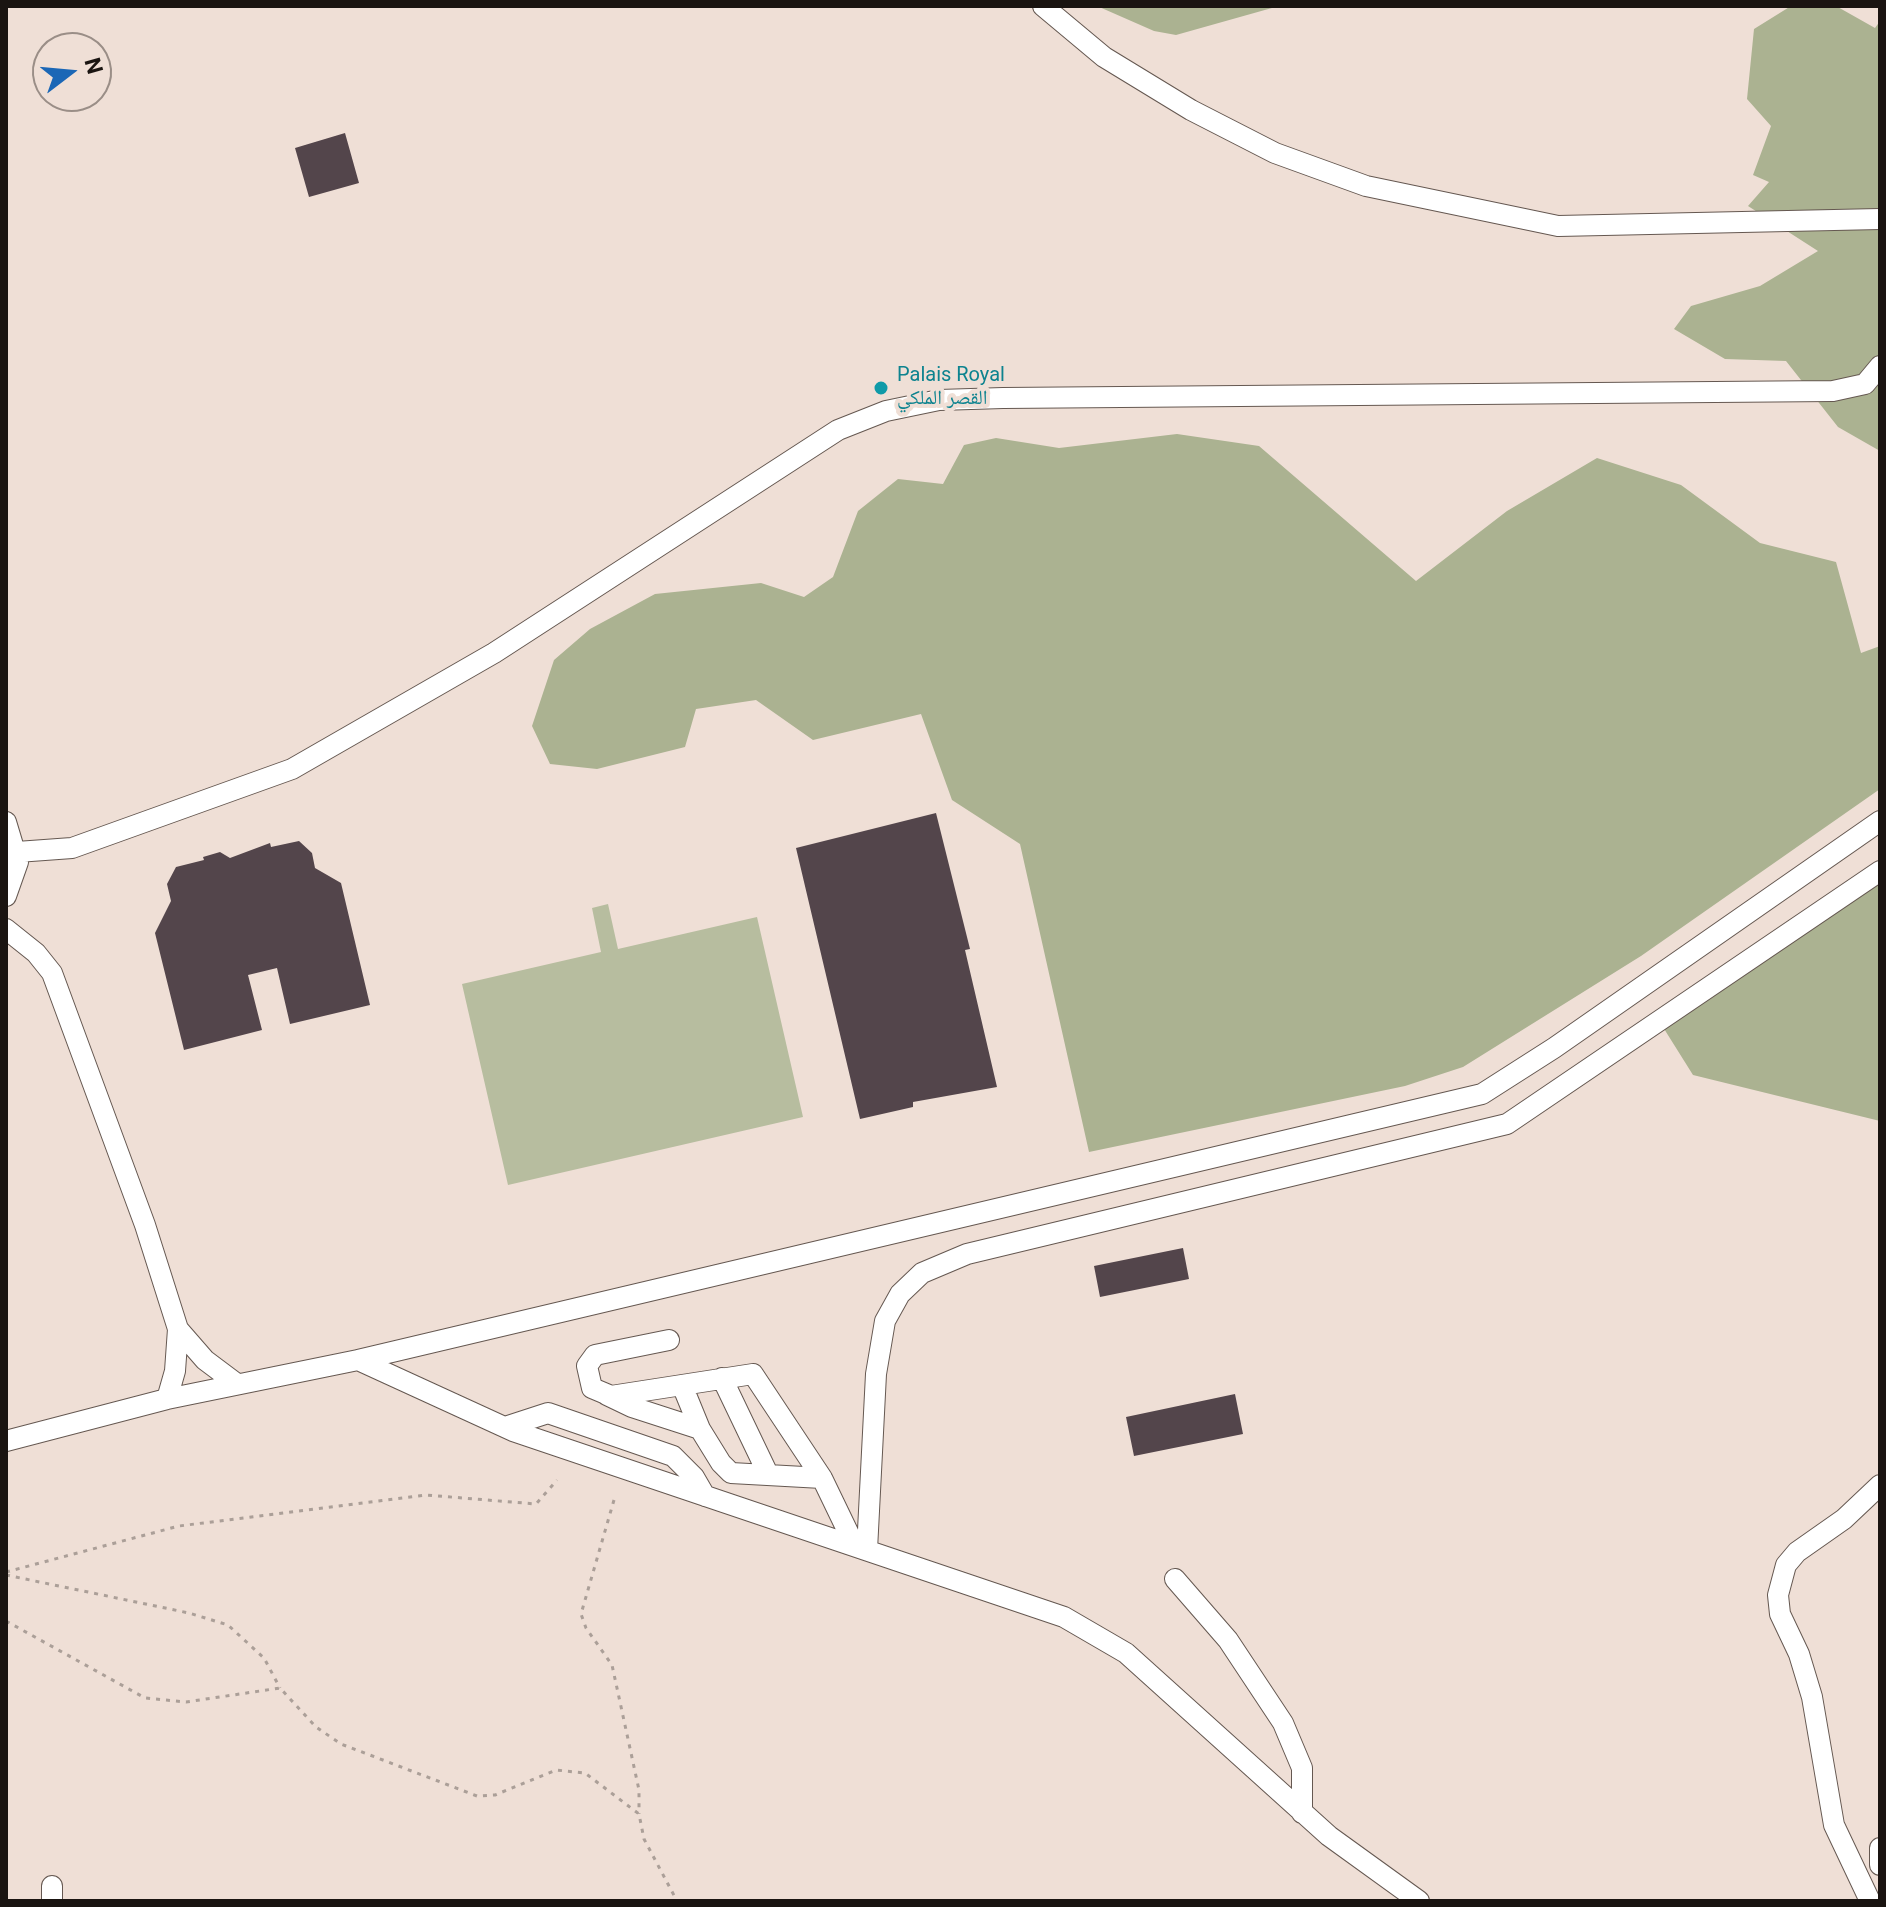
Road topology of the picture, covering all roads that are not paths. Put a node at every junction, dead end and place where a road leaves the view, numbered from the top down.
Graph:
1 (1043, 6) edge
2 (1880, 219) edge
3 (1880, 366) edge
4 (1880, 821) edge
5 (6, 822) edge
6 (17, 852) junction
7 (1880, 871) edge
8 (6, 896) edge
9 (6, 929) edge
10 (178, 1329) junction
11 (669, 1340) dead end
12 (358, 1360) junction
13 (722, 1378) junction
14 (237, 1384) junction
15 (682, 1385) junction
16 (604, 1393) junction
17 (167, 1399) junction
18 (700, 1429) junction
19 (6, 1441) edge
20 (768, 1474) junction
21 (822, 1478) junction
22 (1880, 1485) edge
23 (858, 1546) junction
24 (1175, 1579) dead end
25 (1302, 1813) junction
26 (1880, 1848) edge
27 (1880, 1865) edge
28 (1419, 1901) edge
29 (1870, 1901) edge

1 - 2 street
3 - 6 street
4 - 12 street
5 - 6 street
6 - 8 street
7 - 23 street
9 - 10 street
10 - 14 street
10 - 17 street
11 - 16 street
12 - 14 street
12 - 23 street
13 - 15 street
13 - 20 street
13 - 21 street
14 - 17 street
15 - 16 street
15 - 18 street
16 - 18 street
17 - 19 street
18 - 20 street
20 - 21 street
21 - 23 street
22 - 29 street
23 - 25 street
24 - 25 street
25 - 28 street
26 - 27 street

